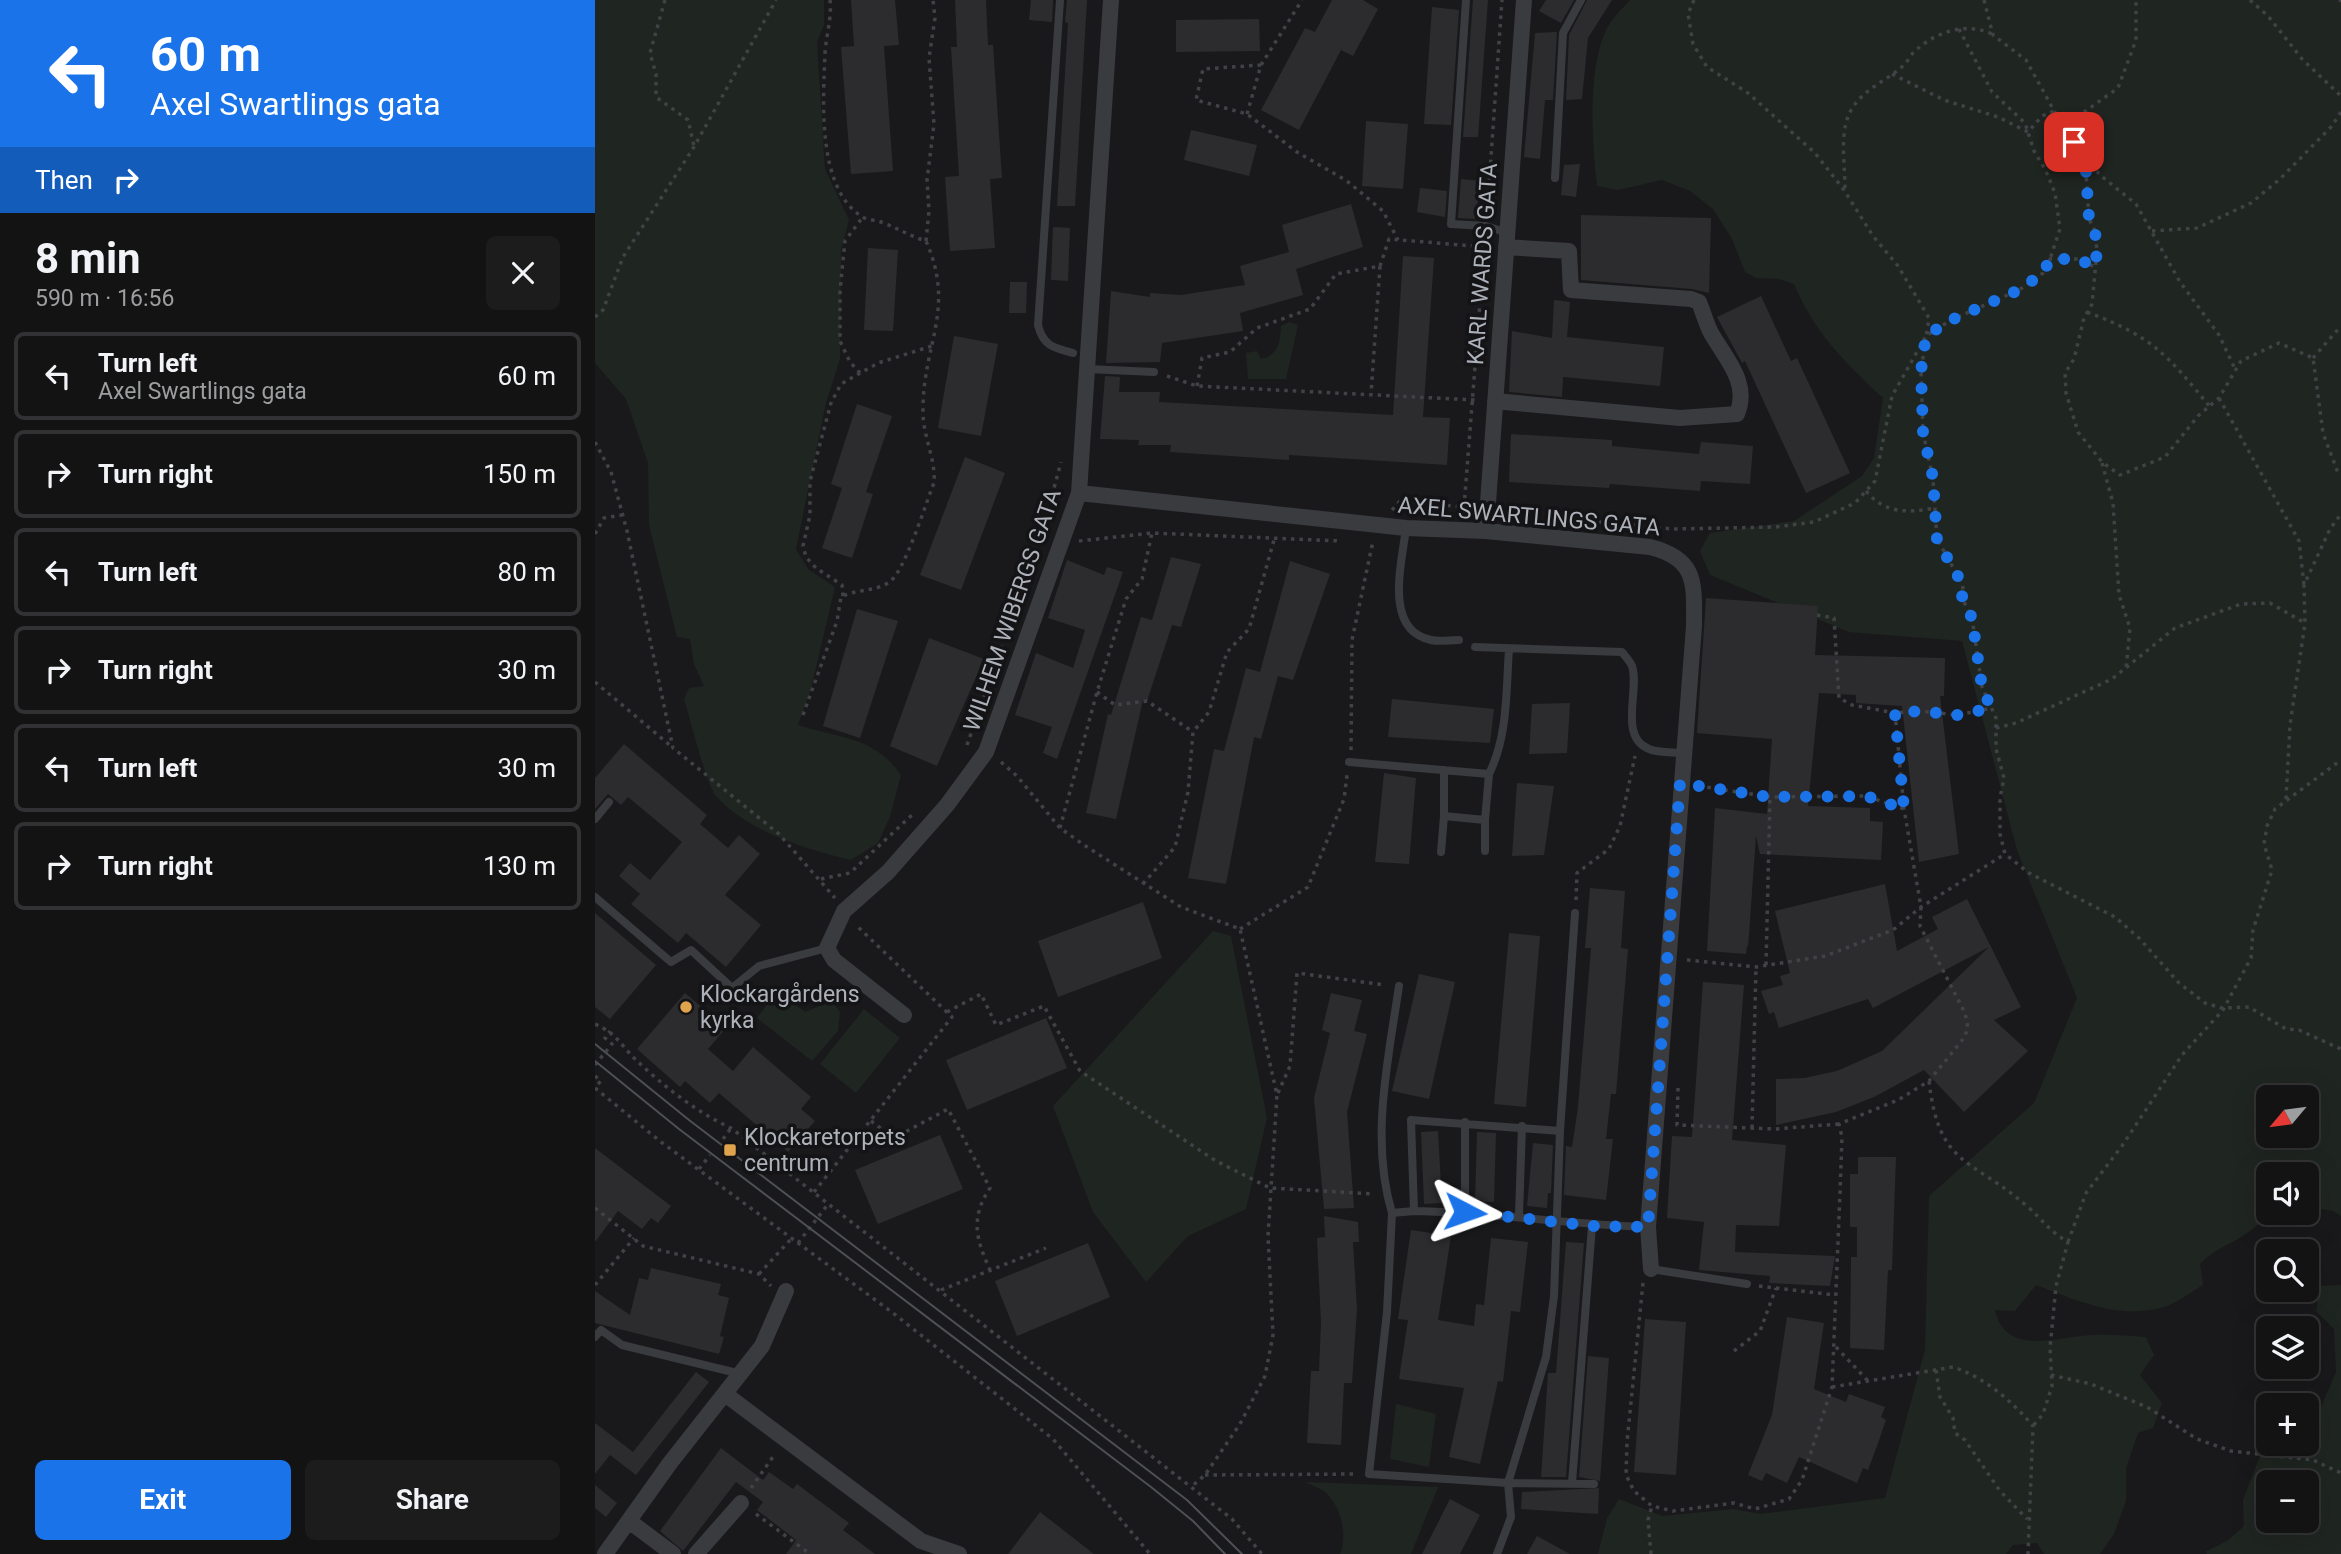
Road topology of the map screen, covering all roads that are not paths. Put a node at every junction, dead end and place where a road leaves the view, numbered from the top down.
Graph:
1 (1060, 0) edge
2 (1111, 0) edge
3 (1466, 0) edge
4 (1524, 0) edge
5 (1581, 0) edge
6 (1555, 178) dead end
7 (1507, 240) junction
8 (1073, 353) dead end
9 (1087, 369) junction
10 (1154, 372) road end
11 (1495, 401) junction
12 (1079, 493) junction
13 (1406, 528) junction
14 (1486, 531) junction
15 (1459, 640) dead end
16 (1475, 647) dead end
17 (1509, 649) junction
18 (1682, 753) junction
19 (1349, 762) road end
20 (1444, 770) junction
21 (1489, 774) junction
22 (609, 802) dead end
23 (1444, 816) junction
24 (595, 819) edge
25 (1485, 820) junction
26 (1485, 851) dead end
27 (1441, 852) dead end
28 (595, 897) edge
29 (1575, 913) road end
30 (827, 948) junction
31 (1399, 986) road end
32 (904, 1015) dead end
33 (1465, 1122) junction
34 (1522, 1126) junction
35 (1560, 1130) junction
36 (1415, 1211) junction
37 (1465, 1212) junction
38 (1392, 1213) junction
39 (1519, 1215) junction
40 (1555, 1221) junction
41 (1593, 1226) junction
42 (1648, 1227) junction
43 (1651, 1269) joint
44 (1748, 1284) road end
45 (784, 1294) road end
46 (595, 1338) edge
47 (741, 1374) junction
48 (725, 1394) junction
49 (1509, 1483) junction
50 (1572, 1483) junction
51 (1594, 1484) dead end
52 (741, 1503) road end
53 (629, 1521) junction
54 (605, 1554) edge
55 (673, 1554) edge
56 (696, 1554) edge
57 (959, 1554) edge
58 (1497, 1554) edge

1 - 8 lane
2 - 9 street, WILHEM WIBERGS GATA
3 - 7 lane
4 - 7 street, KARL WARDS GATA
5 - 6 lane
7 - 11 street, KARL WARDS GATA
7 - 11 street
9 - 10 lane
9 - 12 street, WILHEM WIBERGS GATA
11 - 14 street, KARL WARDS GATA
12 - 13 street, AXEL SWARTLINGS GATA
12 - 30 street, WILHEM WIBERGS GATA
13 - 14 street, AXEL SWARTLINGS GATA
13 - 15 lane
14 - 18 street, AXEL SWARTLINGS GATA
16 - 17 lane
17 - 18 lane
17 - 21 lane
18 - 42 street, AXEL SWARTLINGS GATA
19 - 20 lane
20 - 21 lane
20 - 23 lane
21 - 25 lane
22 - 24 lane
23 - 25 lane
23 - 27 lane
25 - 26 lane
28 - 30 lane
29 - 35 lane
30 - 32 street
31 - 38 lane
33 - 34 lane
33 - 36 lane
33 - 37 lane
34 - 35 lane
34 - 39 lane
35 - 40 lane
36 - 37 lane
36 - 38 lane
37 - 39 lane
38 - 49 lane
39 - 40 lane
40 - 41 lane
40 - 49 lane
41 - 42 lane
41 - 50 lane
42 - 43 street, AXEL SWARTLINGS GATA
43 - 44 lane
45 - 47 street
46 - 47 lane
47 - 48 street
48 - 53 street
48 - 57 street
49 - 50 lane
49 - 58 lane
50 - 51 lane
52 - 56 street
53 - 54 street
53 - 55 street

